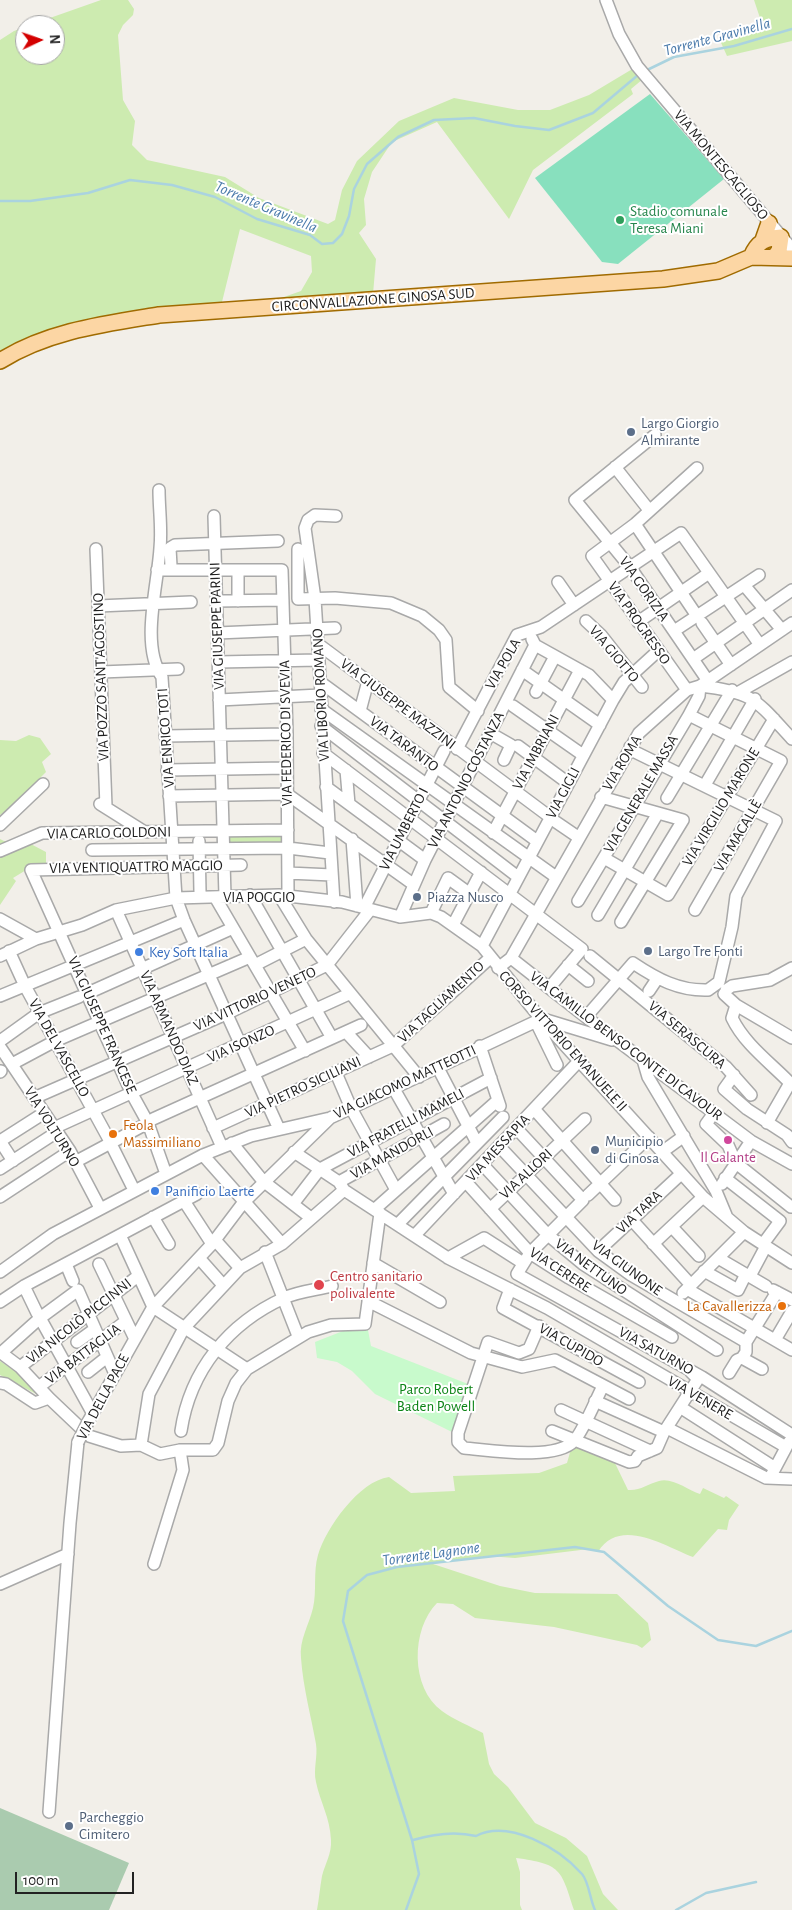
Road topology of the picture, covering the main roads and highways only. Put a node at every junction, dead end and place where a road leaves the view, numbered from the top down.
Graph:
1 (769, 223) road end
2 (763, 240) junction
3 (775, 256) junction
4 (751, 257) junction
5 (792, 258) edge
6 (0, 361) edge

1 - 2 main road
2 - 3 main road
2 - 4 main road
3 - 4 main road, CIRCONVALLAZIONE GINOSA SUD
3 - 5 main road, CIRCONVALLAZIONE GINOSA SUD
4 - 6 main road, CIRCONVALLAZIONE GINOSA SUD

